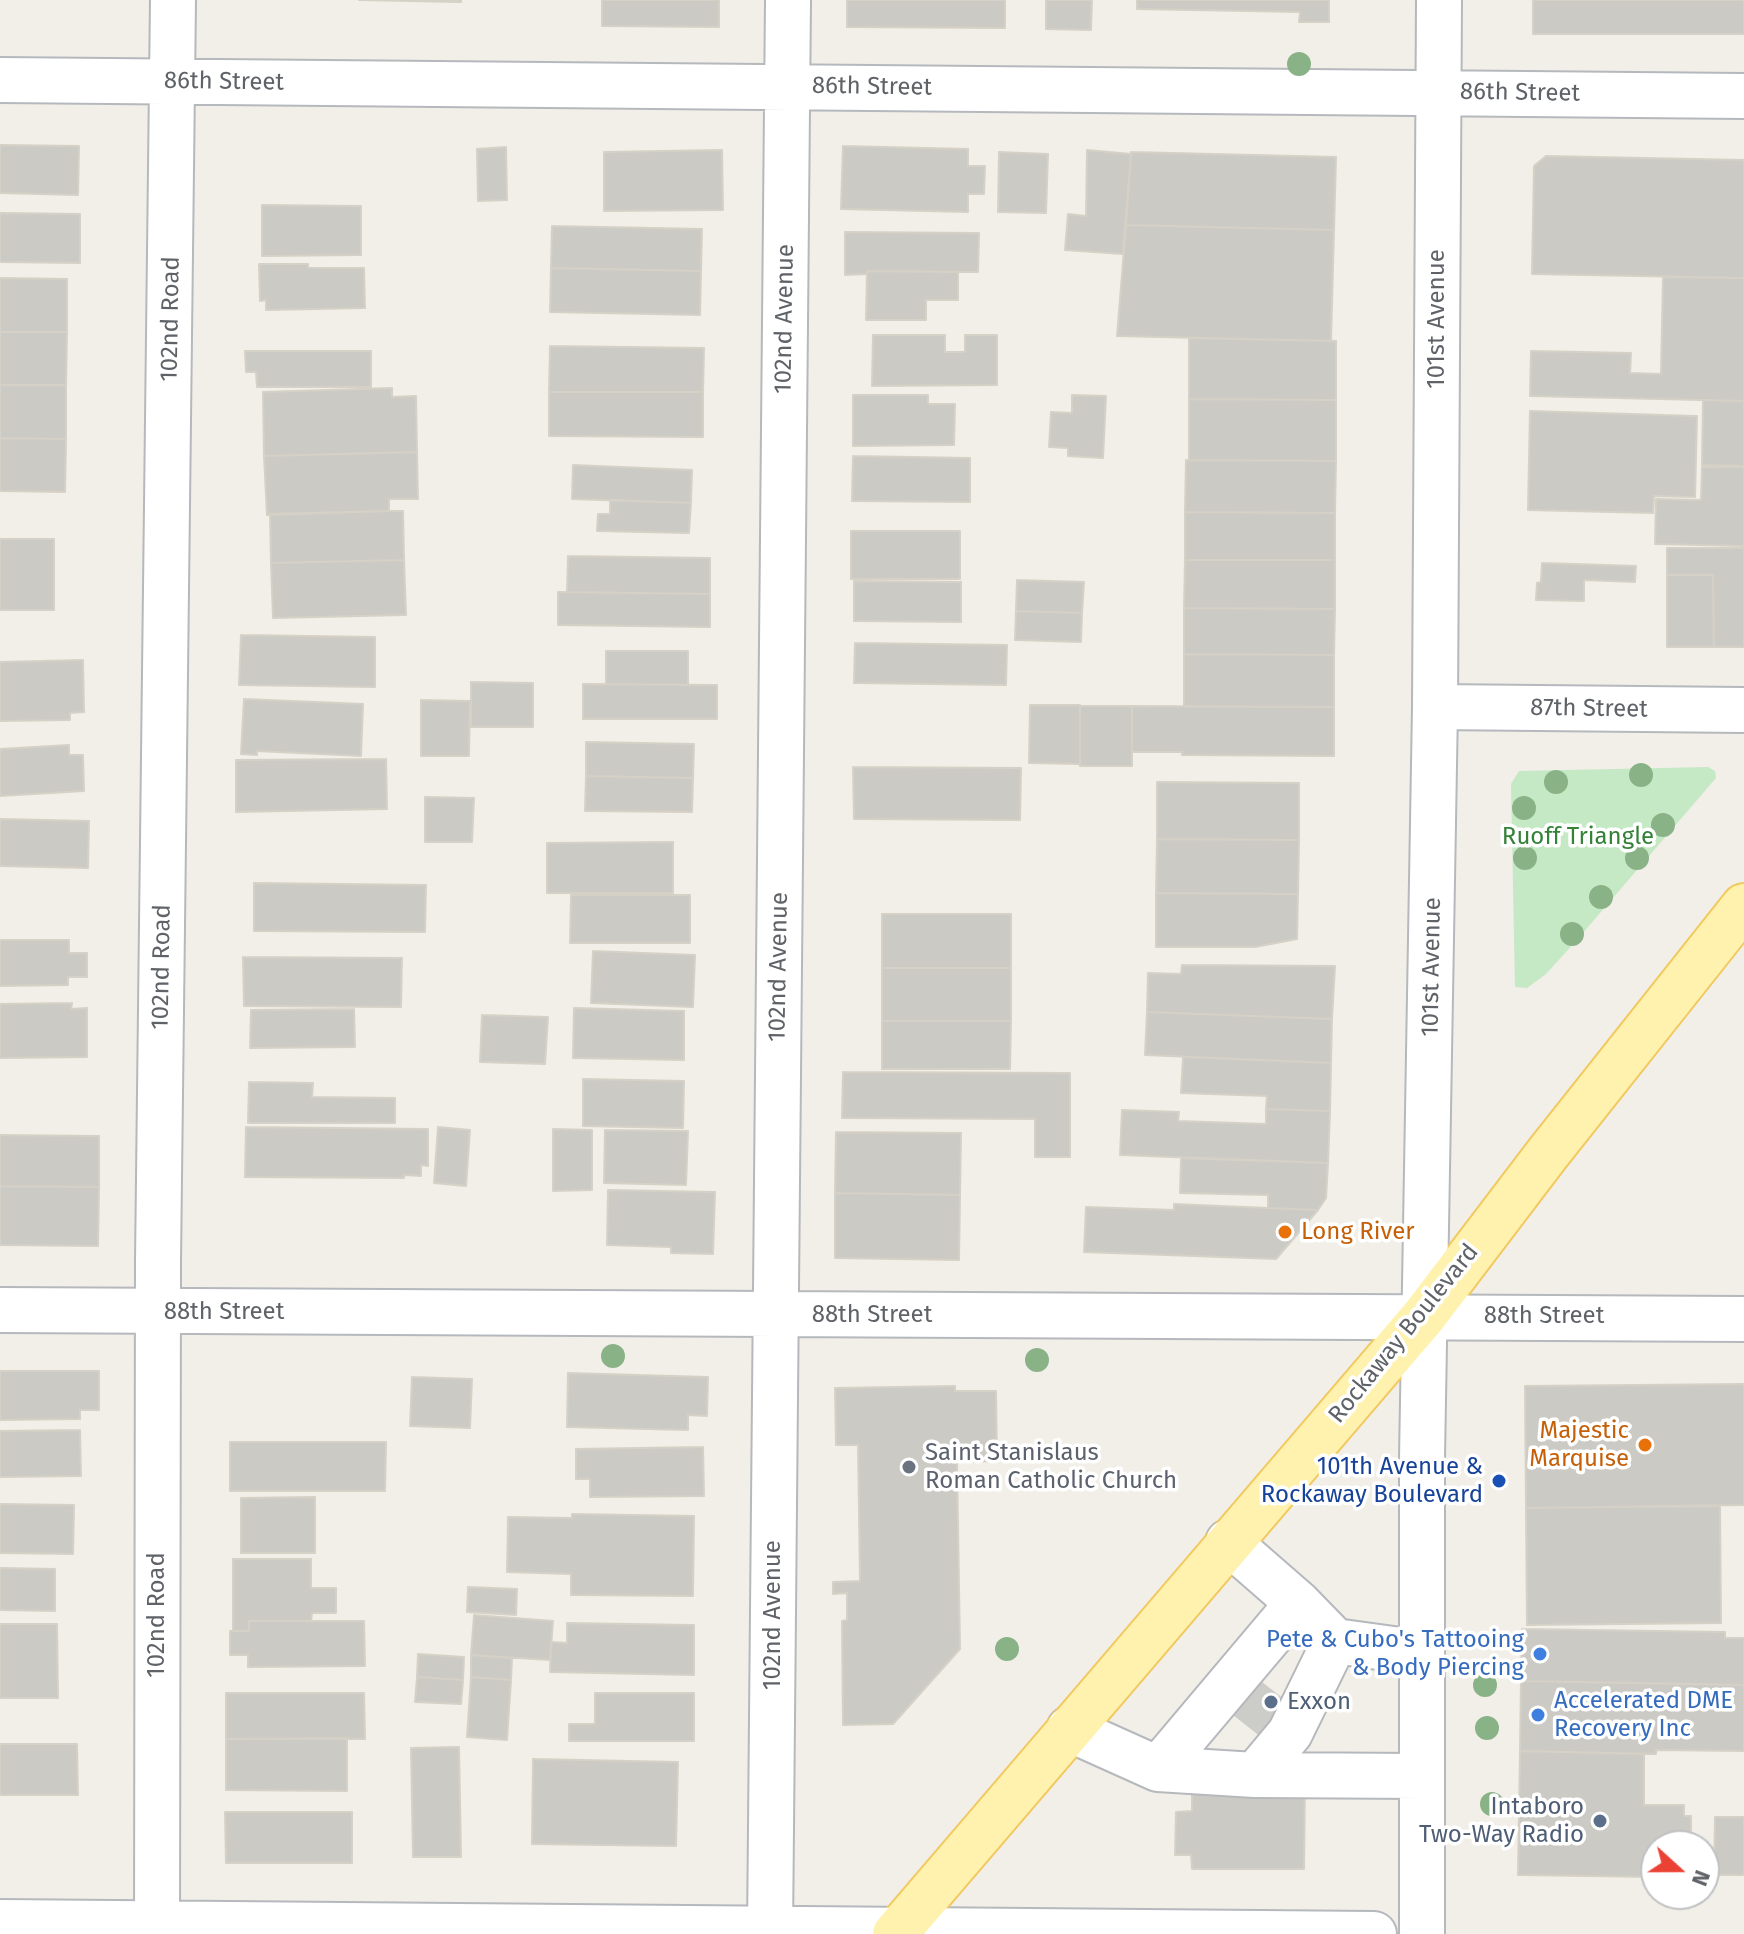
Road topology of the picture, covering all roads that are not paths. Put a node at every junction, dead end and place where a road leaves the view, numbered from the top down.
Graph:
1 (173, 0) edge
2 (788, 0) edge
3 (1439, 0) edge
4 (0, 80) edge
5 (172, 81) junction
6 (787, 86) junction
7 (1438, 93) junction
8 (1744, 96) edge
9 (1435, 707) junction
10 (1744, 710) edge
11 (1744, 906) edge
12 (0, 1310) edge
13 (158, 1312) junction
14 (775, 1315) junction
15 (1424, 1316) junction
16 (1744, 1319) edge
17 (1228, 1542) junction
18 (1298, 1603) junction
19 (1335, 1641) junction
20 (1422, 1653) junction
21 (1069, 1729) junction
22 (1158, 1769) junction
23 (1255, 1775) junction
24 (1422, 1776) junction
25 (0, 1922) edge
26 (157, 1929) edge
27 (770, 1931) edge
28 (897, 1932) edge
29 (1374, 1934) edge
30 (1422, 1934) edge

1 - 5 street, 102nd Road
2 - 6 street, 102nd Avenue
3 - 7 street, 101st Avenue
4 - 5 street, 86th Street
5 - 6 street, 86th Street
5 - 13 street, 102nd Road
6 - 7 street, 86th Street
6 - 14 street, 102nd Avenue
7 - 8 street, 86th Street
7 - 9 street, 101st Avenue
9 - 10 street, 87th Street
9 - 15 street, 101st Avenue
11 - 15 main road, Rockaway Boulevard
12 - 13 street, 88th Street
13 - 14 street, 88th Street
13 - 26 street, 102nd Road
14 - 15 street, 88th Street
14 - 27 street, 102nd Avenue
15 - 16 street, 88th Street
15 - 17 main road, Rockaway Boulevard
15 - 20 street, 101st Avenue
17 - 18 street
17 - 21 main road, Rockaway Boulevard
18 - 19 street
18 - 22 street
19 - 20 street
19 - 23 street
20 - 24 street, 101st Avenue
21 - 22 street
21 - 28 main road, Rockaway Boulevard
22 - 23 street
23 - 24 street
24 - 30 street, 101st Avenue
25 - 26 street
26 - 27 street
27 - 28 street
28 - 29 street

